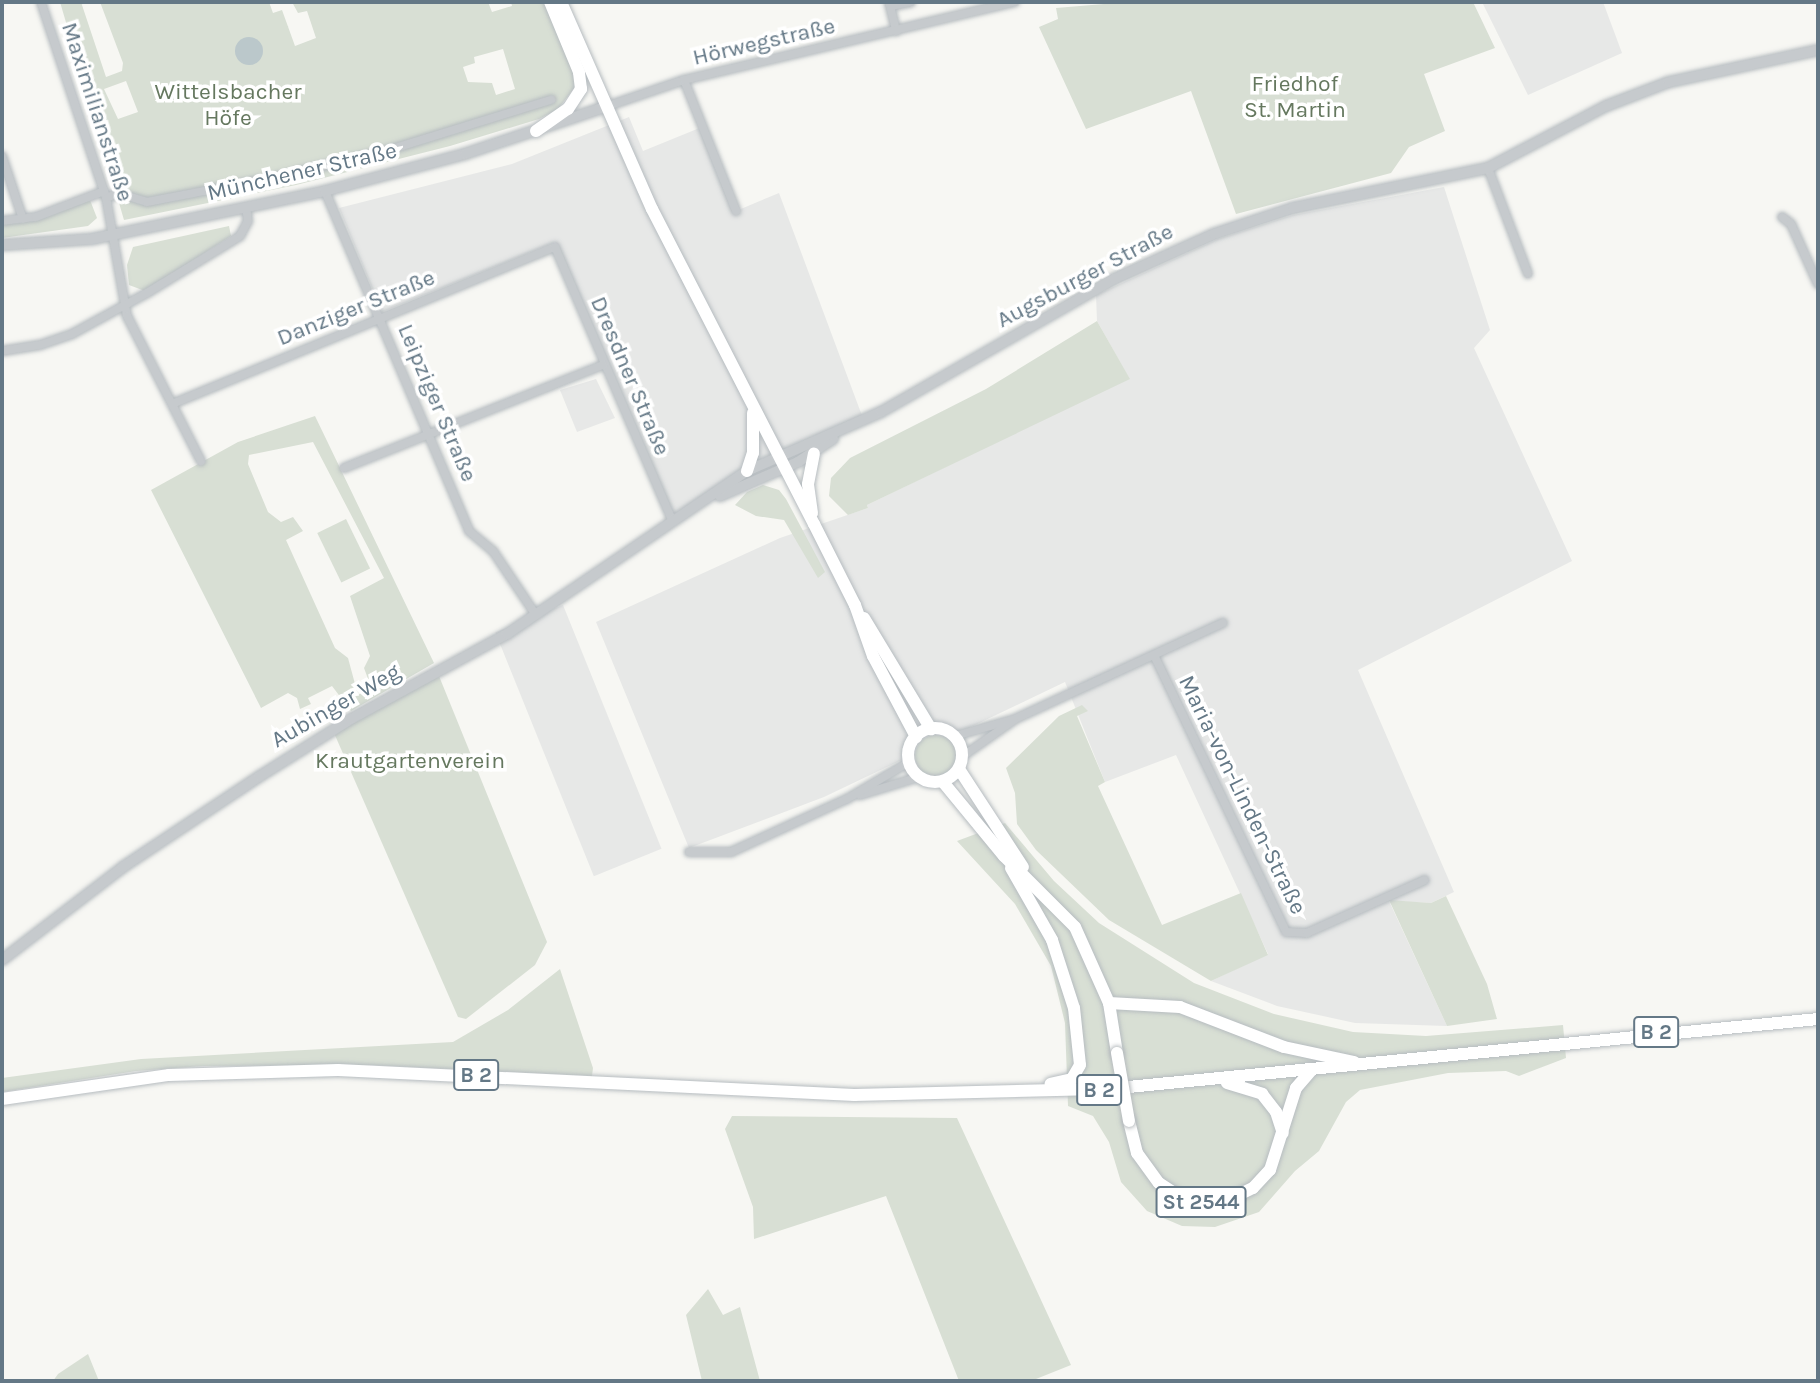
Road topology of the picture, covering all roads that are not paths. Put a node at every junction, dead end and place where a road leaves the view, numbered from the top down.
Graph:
1 (41, 2) edge
2 (550, 2) edge
3 (561, 2) edge
4 (911, 2) edge
5 (1015, 2) edge
6 (890, 4) edge
7 (896, 31) junction
8 (1818, 50) edge
9 (684, 80) junction
10 (551, 100) dead end
11 (605, 107) junction
12 (536, 131) junction
13 (2, 156) edge
14 (1488, 168) junction
15 (325, 191) junction
16 (105, 194) junction
17 (246, 207) junction
18 (736, 211) dead end
19 (1782, 217) dead end
20 (23, 219) junction
21 (2, 221) edge
22 (114, 235) junction
23 (2, 245) edge
24 (555, 247) joint
25 (1528, 274) dead end
26 (1818, 284) edge
27 (125, 306) junction
28 (381, 321) junction
29 (2, 351) edge
30 (603, 365) junction
31 (172, 404) junction
32 (753, 410) junction
33 (430, 433) junction
34 (841, 433) junction
35 (814, 454) junction
36 (778, 456) junction
37 (201, 461) dead end
38 (344, 468) dead end
39 (784, 469) junction
40 (747, 471) junction
41 (702, 503) junction
42 (672, 520) junction
43 (814, 524) junction
44 (855, 605) junction
45 (536, 615) junction
46 (1223, 623) dead end
47 (1154, 655) junction
48 (1015, 719) junction
49 (931, 729) junction
50 (955, 736) junction
51 (916, 737) junction
52 (909, 762) junction
53 (961, 763) junction
54 (919, 777) junction
55 (943, 782) junction
56 (847, 799) junction
57 (689, 852) dead end
58 (1004, 856) junction
59 (1031, 880) junction
60 (1425, 880) dead end
61 (2, 960) edge
62 (1109, 1003) junction
63 (1818, 1019) edge
64 (1368, 1065) junction
65 (1311, 1071) junction
66 (1224, 1080) junction
67 (1038, 1092) junction
68 (2, 1099) edge
69 (1283, 1134) junction

1 - 16 street, Maximilianstraße
2 - 12 main road
3 - 11 main road
4 - 6 street
5 - 7 street, Hörwegstraße
6 - 7 street
7 - 9 street, Hörwegstraße
8 - 14 street, Augsburger Straße
9 - 11 street, Hörwegstraße
9 - 18 street
10 - 16 street, Münchener Straße
11 - 12 street, Münchener Straße
11 - 32 main road
12 - 15 street, Münchener Straße
13 - 20 street
14 - 25 street
14 - 34 street, Augsburger Straße
15 - 17 street, Münchener Straße
15 - 28 street, Leipziger Straße
16 - 20 street
16 - 22 street, Maximilianstraße
17 - 22 street, Münchener Straße
17 - 27 street
19 - 26 street
20 - 21 street
22 - 23 street, Münchener Straße
22 - 27 street, Maximilianstraße
24 - 28 street, Danziger Straße
24 - 30 street, Dresdner Straße
27 - 29 street
27 - 31 street, Maximilianstraße
28 - 31 street, Danziger Straße
28 - 33 street, Leipziger Straße
30 - 33 street
30 - 42 street, Dresdner Straße
31 - 37 street, Maximilianstraße
32 - 36 main road
32 - 40 main road
33 - 38 street
33 - 45 street, Leipziger Straße
34 - 35 street, Augsburger Straße
34 - 36 street, Augsburger Straße
35 - 39 street, Augsburger Straße
35 - 43 main road
36 - 39 main road
36 - 40 street, Aubinger Weg
39 - 41 street, Aubinger Weg
39 - 43 main road
40 - 41 street, Aubinger Weg
41 - 42 street, Aubinger Weg
42 - 45 street, Aubinger Weg
43 - 44 main road
44 - 49 main road
44 - 51 main road
45 - 61 street, Aubinger Weg
46 - 47 street
47 - 48 street
47 - 60 street, Maria-von-Linden-Straße
48 - 50 street
48 - 53 street
49 - 50 main road
49 - 51 main road
50 - 53 main road, St 2544
51 - 52 main road
52 - 54 main road
52 - 56 street
53 - 55 main road
53 - 59 main road, St 2544
54 - 55 main road
54 - 56 street
55 - 58 main road, St 2544
56 - 57 street
58 - 59 main road, St 2544
58 - 67 main road
59 - 62 main road, St 2544
62 - 64 main road
62 - 69 main road, St 2544, bridge
63 - 64 main road, B 2
64 - 65 main road, B 2
65 - 66 main road, B 2
65 - 69 main road
66 - 67 main road, B 2
66 - 69 main road
67 - 68 main road, B 2

